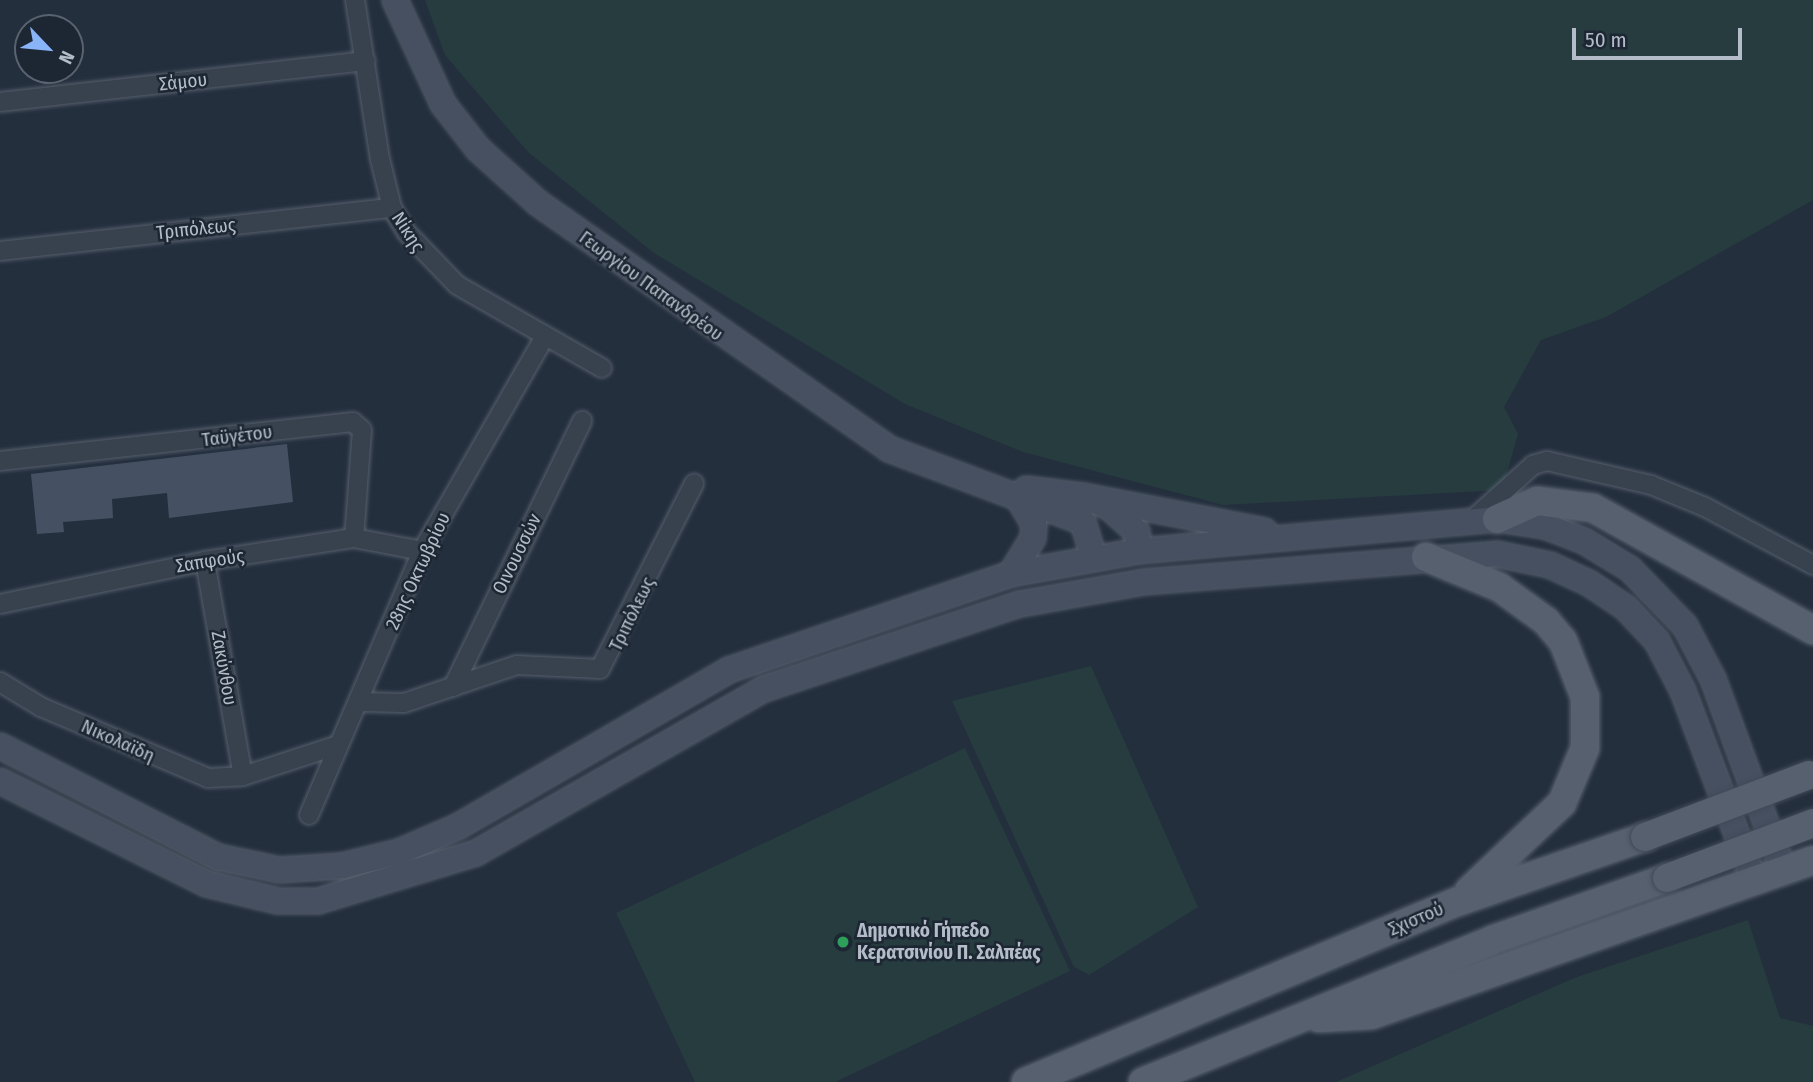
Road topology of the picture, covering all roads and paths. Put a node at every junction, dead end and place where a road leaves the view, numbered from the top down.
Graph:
1 (355, 0) edge
2 (394, 0) edge
3 (366, 61) junction
4 (0, 102) edge
5 (392, 208) junction
6 (0, 251) edge
7 (545, 336) junction
8 (603, 368) dead end
9 (582, 421) dead end
10 (0, 461) edge
11 (694, 484) dead end
12 (987, 487) junction
13 (1083, 496) junction
14 (1020, 501) junction
15 (1485, 520) junction
16 (354, 538) junction
17 (1304, 538) junction
18 (422, 551) junction
19 (1139, 551) junction
20 (1094, 557) junction
21 (1426, 557) junction
22 (205, 561) junction
23 (1813, 565) edge
24 (1011, 574) junction
25 (0, 604) edge
26 (1813, 630) edge
27 (0, 682) edge
28 (453, 687) junction
29 (359, 702) junction
30 (338, 745) junction
31 (7, 749) edge
32 (1811, 774) edge
33 (243, 776) junction
34 (2, 782) edge
35 (309, 815) dead end
36 (1813, 823) edge
37 (1813, 860) edge
38 (1784, 872) junction
39 (1755, 880) junction
40 (1457, 902) junction
41 (1306, 1017) junction
42 (1026, 1082) edge
43 (1143, 1082) edge

1 - 3 street, Νίκης
2 - 12 main road, Γεωργίου Παπανδρέου
3 - 4 street, Σάμου
3 - 5 street, Νίκης
5 - 6 street, Τριπόλεως
5 - 7 street, Νίκης
7 - 8 street, Νίκης
7 - 18 street, 28ης Οκτωβρίου
9 - 28 street, Οινουσσών
10 - 16 street, Ταϋγέτου
11 - 28 street, Τριπόλεως
12 - 13 main road, Γεωργίου Παπανδρέου
12 - 14 main road, Γεωργίου Παπανδρέου
13 - 17 main road
13 - 19 main road, Γεωργίου Παπανδρέου
14 - 20 main road, Γεωργίου Παπανδρέου
14 - 24 main road
15 - 17 main road
15 - 23 street
15 - 26 main road
15 - 38 main road
16 - 18 street, Σαπφούς
16 - 22 street, Σαπφούς
17 - 19 main road
18 - 29 street, 28ης Οκτωβρίου
19 - 20 main road
20 - 24 main road
21 - 34 main road
21 - 39 main road
21 - 40 main road
22 - 25 street, Σαπφούς
22 - 33 street, Ζακύνθου
24 - 31 main road
27 - 33 street, Νικολαϊδη
28 - 29 street, Τριπόλεως
29 - 30 street, 28ης Οκτωβρίου
30 - 33 street
30 - 35 street, 28ης Οκτωβρίου
32 - 40 main road, Σχιστού, bridge
36 - 41 main road, bridge
37 - 38 main road
38 - 39 main road
39 - 41 main road
40 - 42 main road, Σχιστού
41 - 43 main road

